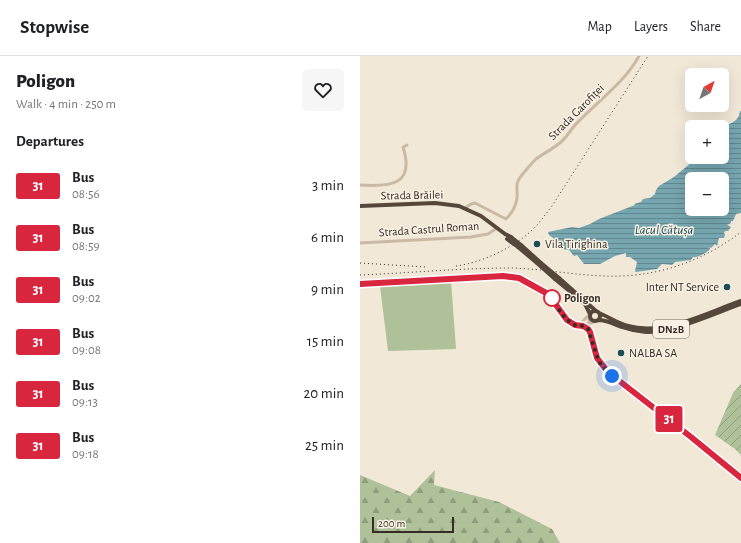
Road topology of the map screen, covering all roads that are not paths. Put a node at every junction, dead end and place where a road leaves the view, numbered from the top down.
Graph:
1 (638, 56) edge
2 (407, 145) dead end
3 (360, 185) edge
4 (360, 206) edge
5 (465, 208) junction
6 (497, 228) junction
7 (360, 243) edge
8 (557, 278) junction
9 (360, 284) edge
10 (741, 301) edge
11 (741, 304) edge
12 (598, 312) junction
13 (589, 316) junction
14 (597, 320) junction
15 (589, 324) junction
16 (578, 325) junction
17 (590, 332) junction
18 (741, 478) edge

1 - 5 street, Strada Garofiței
2 - 3 street
4 - 5 highway, Strada Brăilei / DN2B
5 - 6 highway, Strada Brăilei / DN2B
6 - 7 street, Strada Castrul Roman
6 - 8 highway, Strada Brăilei / DN2B, bridge
8 - 12 highway, Strada Brăilei / DN2B
8 - 13 highway, Strada Brăilei / DN2B
9 - 16 street
10 - 12 highway, Strada Brăilei / DN2B
11 - 14 highway, DN2B
12 - 13 highway
12 - 14 highway
13 - 14 highway, DN2B
13 - 15 street
13 - 16 street
14 - 15 street
14 - 17 street
15 - 16 street
15 - 17 street
16 - 17 street
17 - 18 street

